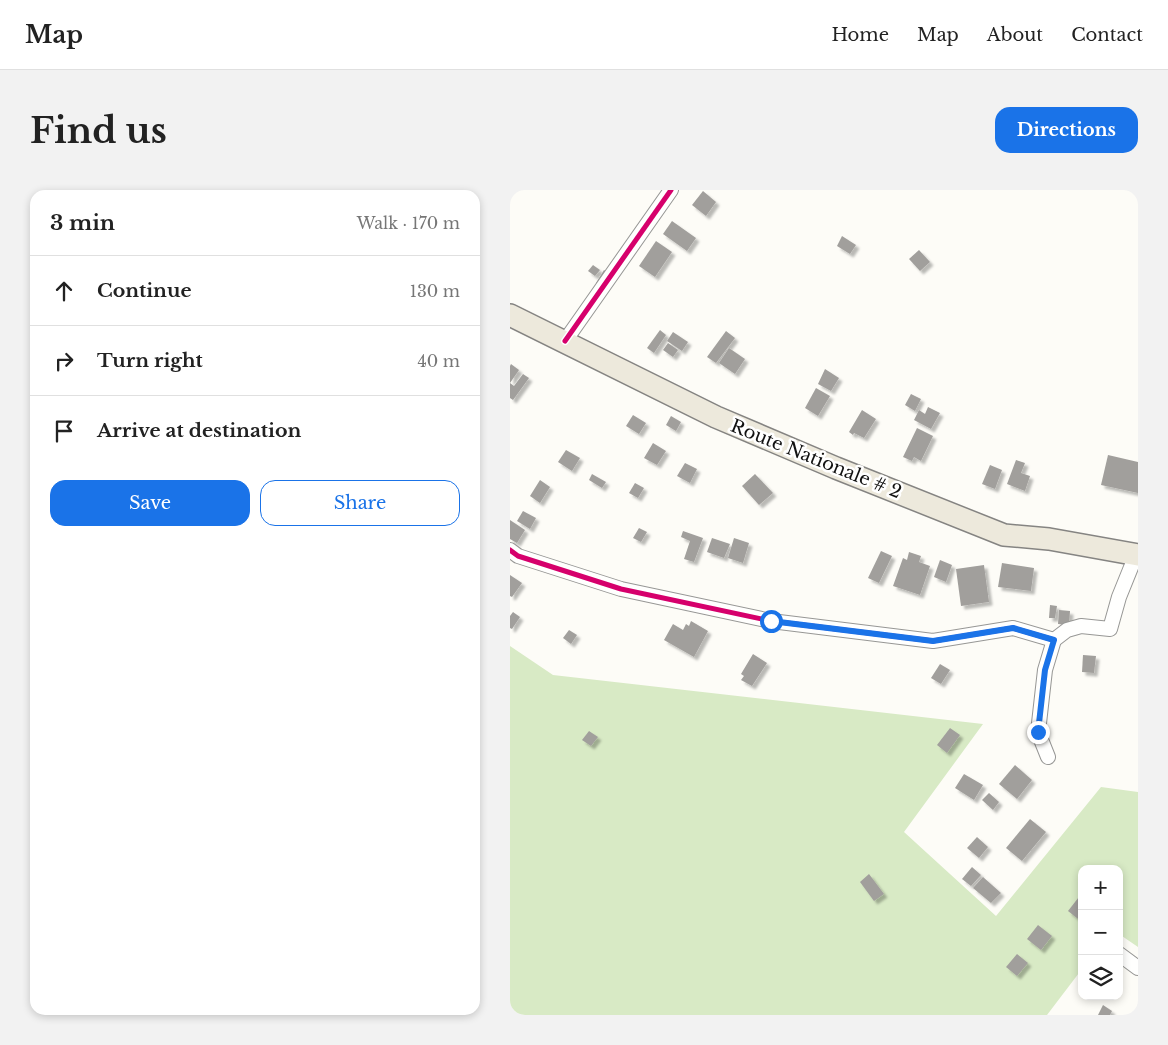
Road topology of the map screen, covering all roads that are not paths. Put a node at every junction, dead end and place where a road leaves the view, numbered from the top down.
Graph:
1 (671, 190) edge
2 (510, 314) edge
3 (565, 341) junction
4 (510, 550) edge
5 (1137, 555) edge
6 (1054, 640) junction
7 (1048, 756) dead end
8 (1120, 955) edge
9 (1138, 968) edge

1 - 3 street
2 - 3 main road, Route Nationale # 2
3 - 5 main road, Route Nationale # 2
4 - 6 street
5 - 6 street
6 - 7 street
8 - 9 street

